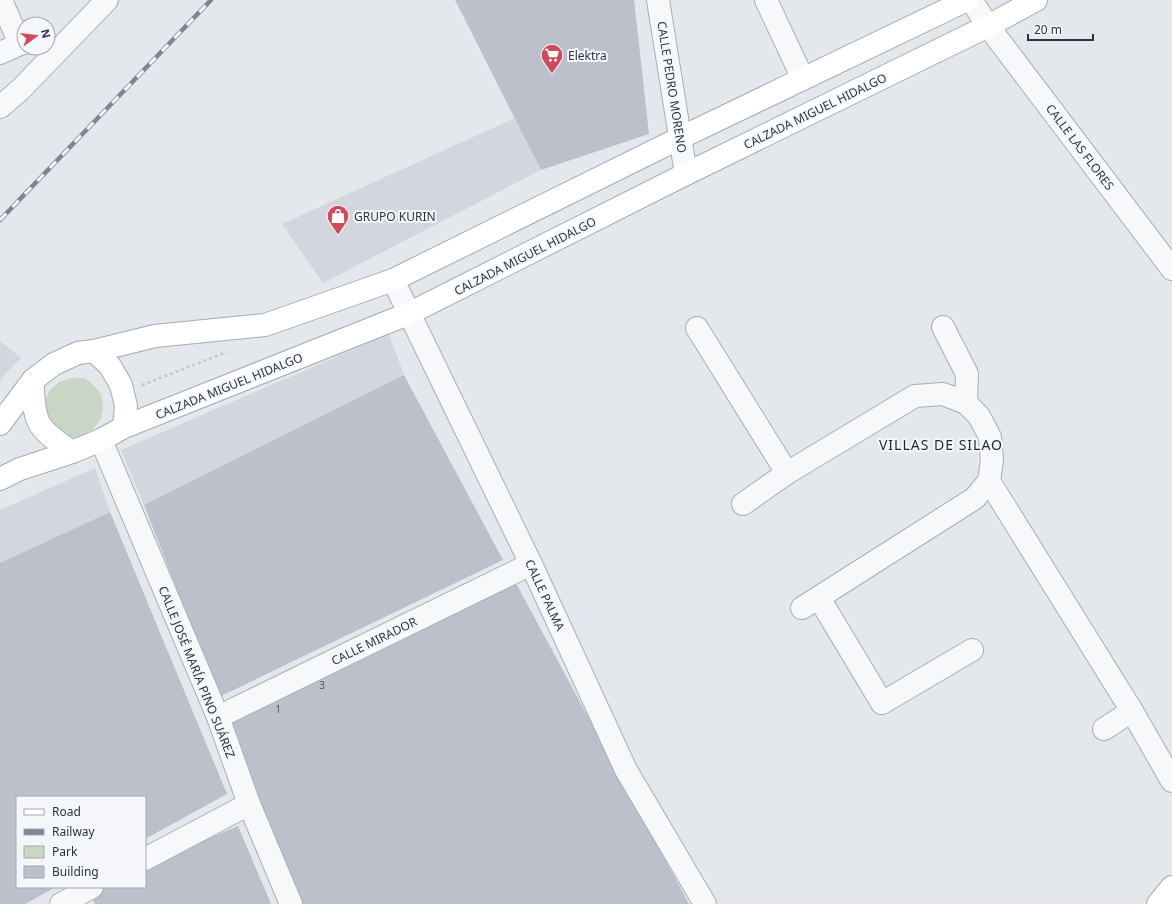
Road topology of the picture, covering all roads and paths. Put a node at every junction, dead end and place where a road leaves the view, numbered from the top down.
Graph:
1 (1, 0) edge
2 (107, 0) edge
3 (658, 0) edge
4 (766, 0) edge
5 (967, 0) edge
6 (970, 0) edge
7 (1036, 0) edge
8 (988, 26) junction
9 (16, 31) edge
10 (57, 42) edge
11 (16, 46) edge
12 (0, 52) edge
13 (803, 79) junction
14 (0, 107) edge
15 (680, 138) junction
16 (686, 174) junction
17 (1172, 269) edge
18 (393, 280) junction
19 (408, 314) junction
20 (943, 327) dead end
21 (697, 328) dead end
22 (94, 351) junction
23 (33, 380) junction
24 (966, 403) junction
25 (0, 424) edge
26 (124, 427) junction
27 (101, 440) junction
28 (72, 452) junction
29 (787, 473) junction
30 (0, 479) edge
31 (989, 481) junction
32 (743, 504) dead end
33 (531, 564) junction
34 (972, 650) dead end
35 (1132, 711) junction
36 (218, 717) junction
37 (1104, 729) dead end
38 (1172, 782) edge
39 (249, 804) junction
40 (146, 858) edge
41 (1172, 887) edge
42 (92, 893) edge
43 (61, 904) edge
44 (292, 904) edge
45 (705, 904) edge
46 (1158, 904) edge

1 - 9 street
2 - 10 street
3 - 15 street, CALLE PEDRO MORENO
4 - 13 street
5 - 13 main road
6 - 8 street, CALLE LAS FLORES
7 - 8 main road, CALZADA MIGUEL HIDALGO
8 - 16 main road, CALZADA MIGUEL HIDALGO
8 - 17 street, CALLE LAS FLORES
10 - 14 street
11 - 12 street
13 - 15 main road
15 - 16 street, CALLE PEDRO MORENO
15 - 18 main road
16 - 19 main road, CALZADA MIGUEL HIDALGO
18 - 19 street, CALLE PALMA
18 - 22 main road
19 - 26 main road, CALZADA MIGUEL HIDALGO
19 - 33 street, CALLE PALMA
20 - 24 street
21 - 29 street
22 - 23 main road
22 - 26 main road
23 - 25 main road
23 - 28 main road
24 - 29 street
24 - 31 street
26 - 27 main road, CALZADA MIGUEL HIDALGO
27 - 28 main road, CALZADA MIGUEL HIDALGO
27 - 36 street, CALLE JOSÉ MARÍA PINO SUÁREZ
28 - 30 main road, CALZADA MIGUEL HIDALGO
29 - 32 street
31 - 34 street
31 - 35 street
33 - 36 street, CALLE MIRADOR
33 - 45 street, CALLE PALMA
35 - 37 street
35 - 38 street
36 - 39 street, CALLE JOSÉ MARÍA PINO SUÁREZ
39 - 40 street
39 - 44 street, CALLE JOSÉ MARÍA PINO SUÁREZ
41 - 46 main road
42 - 43 street

